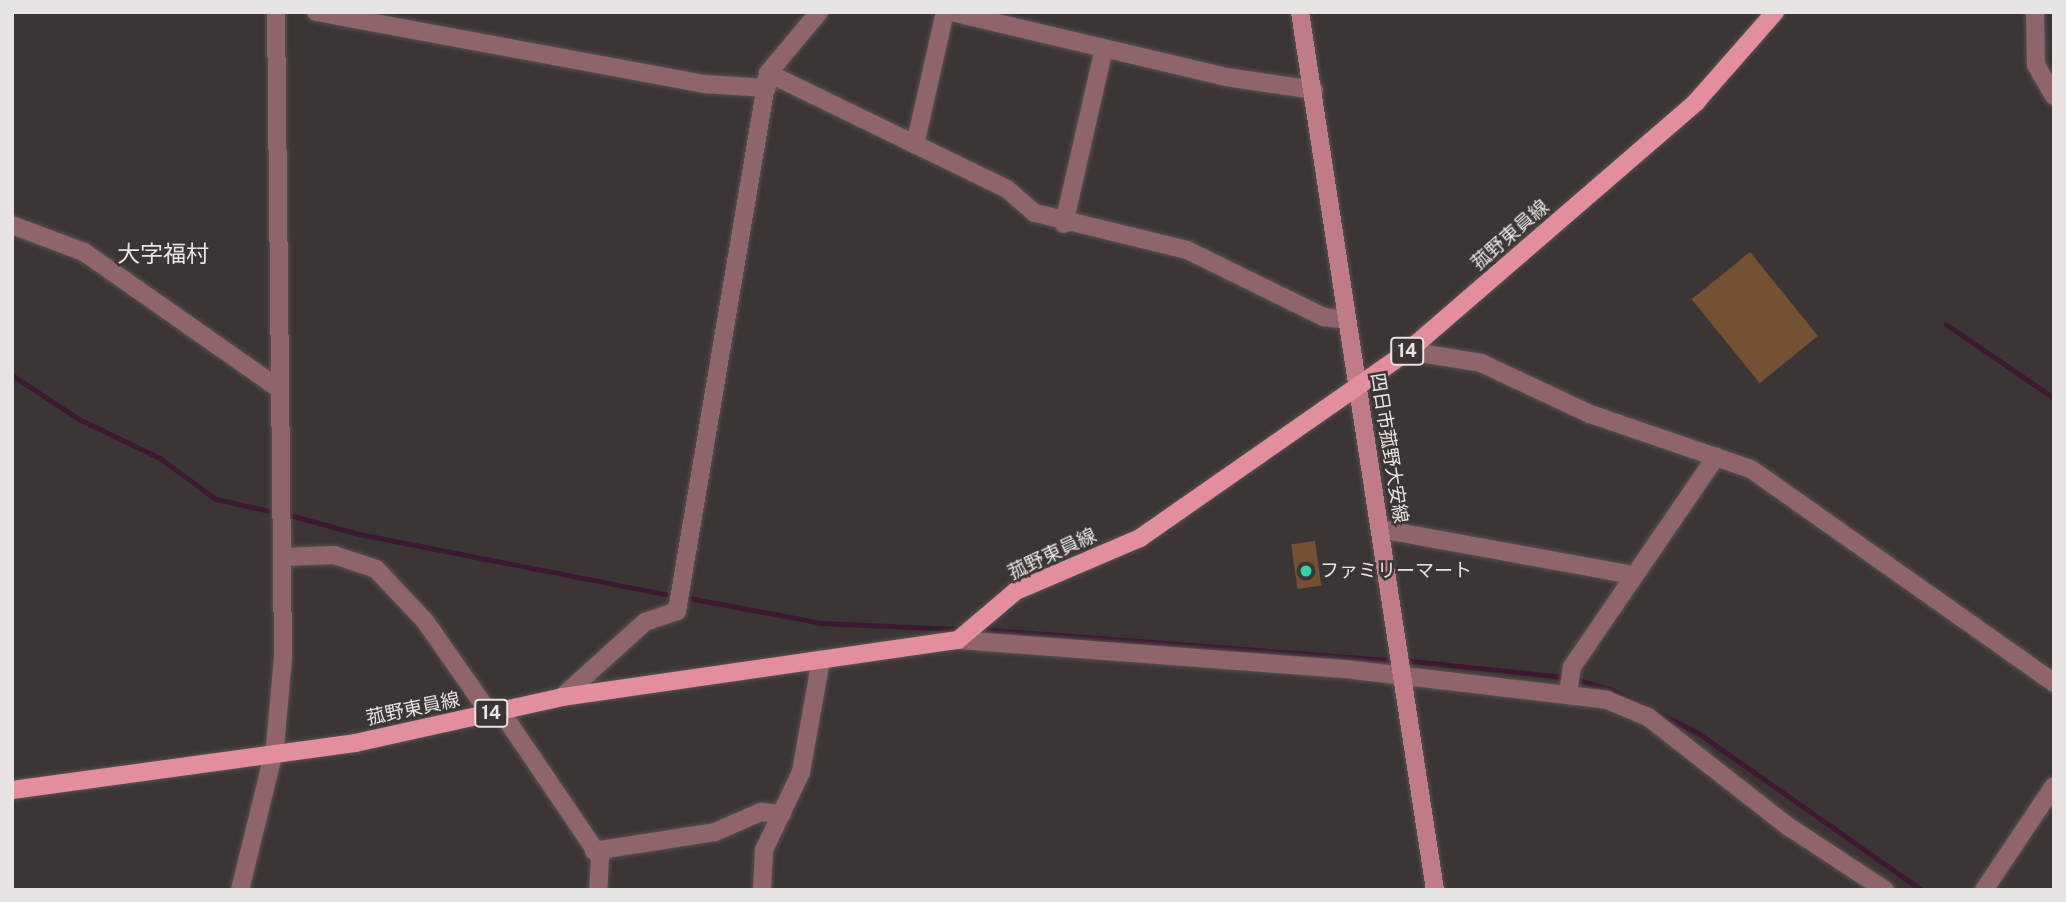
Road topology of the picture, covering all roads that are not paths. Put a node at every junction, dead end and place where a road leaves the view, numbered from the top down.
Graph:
1 (276, 12) edge
2 (316, 12) edge
3 (819, 12) edge
4 (945, 12) edge
5 (951, 12) edge
6 (1300, 12) edge
7 (1775, 12) edge
8 (2035, 12) edge
9 (1104, 48) junction
10 (767, 80) junction
11 (1314, 90) junction
12 (2054, 96) edge
13 (915, 145) junction
14 (1064, 224) junction
15 (12, 225) edge
16 (1347, 320) junction
17 (1408, 351) junction
18 (277, 387) junction
19 (1359, 389) junction
20 (1716, 457) junction
21 (1380, 529) junction
22 (284, 557) junction
23 (1633, 575) junction
24 (962, 636) junction
25 (821, 660) junction
26 (1402, 665) junction
27 (2054, 683) edge
28 (1568, 690) junction
29 (562, 697) junction
30 (495, 712) junction
31 (271, 756) junction
32 (2054, 786) edge
33 (12, 790) edge
34 (782, 814) junction
35 (594, 851) junction
36 (240, 890) edge
37 (598, 890) edge
38 (762, 890) edge
39 (1435, 890) edge
40 (1885, 890) edge
41 (1984, 890) edge

1 - 18 street
2 - 10 street
3 - 10 street
4 - 13 street
5 - 9 street
6 - 11 main road, 四日市菰野大安線
7 - 17 main road, 菰野東員線 / 14
8 - 12 street
9 - 11 street
9 - 14 street
10 - 13 street
10 - 29 street
11 - 16 main road, 四日市菰野大安線
13 - 14 street
14 - 16 street
15 - 18 street
16 - 19 main road, 四日市菰野大安線
17 - 19 main road, 菰野東員線 / 14
17 - 20 street
18 - 22 street
19 - 21 main road, 四日市菰野大安線
19 - 24 main road, 菰野東員線 / 14
20 - 23 street
20 - 27 street
21 - 23 street
21 - 26 main road, 四日市菰野大安線
22 - 30 street
22 - 31 street
23 - 28 street
24 - 25 main road, 菰野東員線 / 14
24 - 26 street
25 - 29 main road, 菰野東員線 / 14
25 - 34 street
26 - 28 street
26 - 39 main road, 四日市菰野大安線
28 - 40 street
29 - 30 main road, 菰野東員線 / 14
30 - 31 main road, 菰野東員線 / 14
30 - 35 street
31 - 33 main road, 菰野東員線 / 14
31 - 36 street
32 - 41 street
34 - 35 street
34 - 38 street
35 - 37 street

